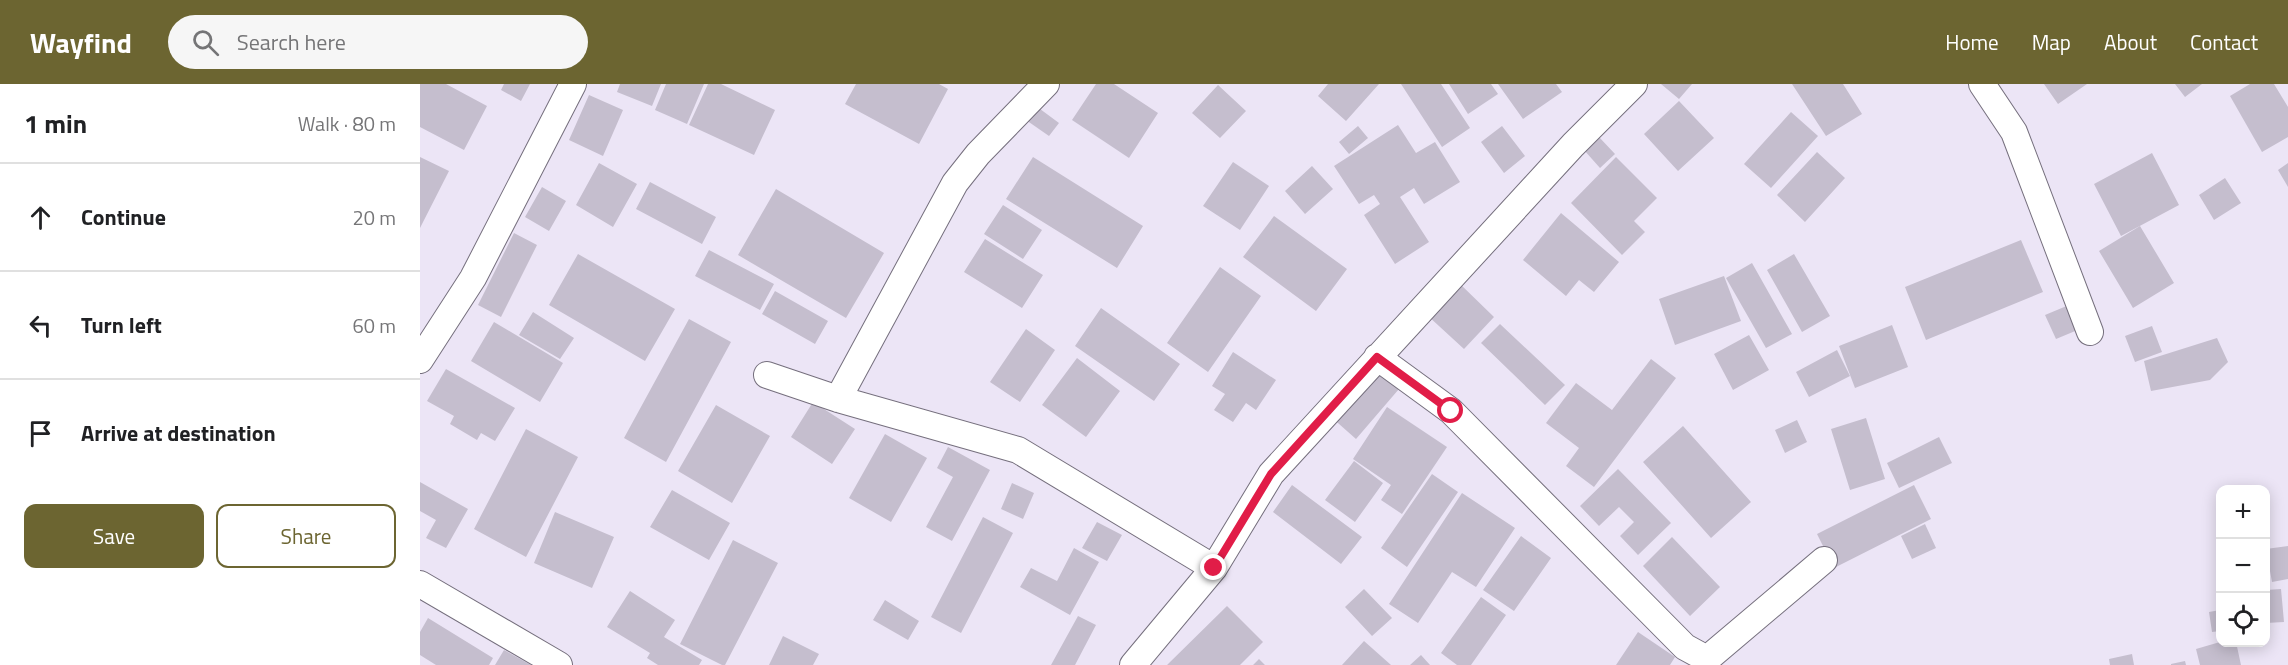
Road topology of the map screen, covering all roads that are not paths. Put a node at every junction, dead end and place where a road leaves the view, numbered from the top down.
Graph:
1 (573, 84) edge
2 (1046, 84) edge
3 (1634, 84) edge
4 (1982, 84) edge
5 (2090, 332) dead end
6 (1377, 357) junction
7 (420, 360) edge
8 (767, 375) dead end
9 (838, 399) junction
10 (1824, 560) dead end
11 (1214, 568) junction
12 (420, 584) edge
13 (559, 665) edge
14 (1133, 665) edge

1 - 7 street
2 - 9 street
3 - 6 street
4 - 5 street
6 - 10 street
6 - 11 street
8 - 9 street
9 - 11 street
11 - 14 street
12 - 13 street

